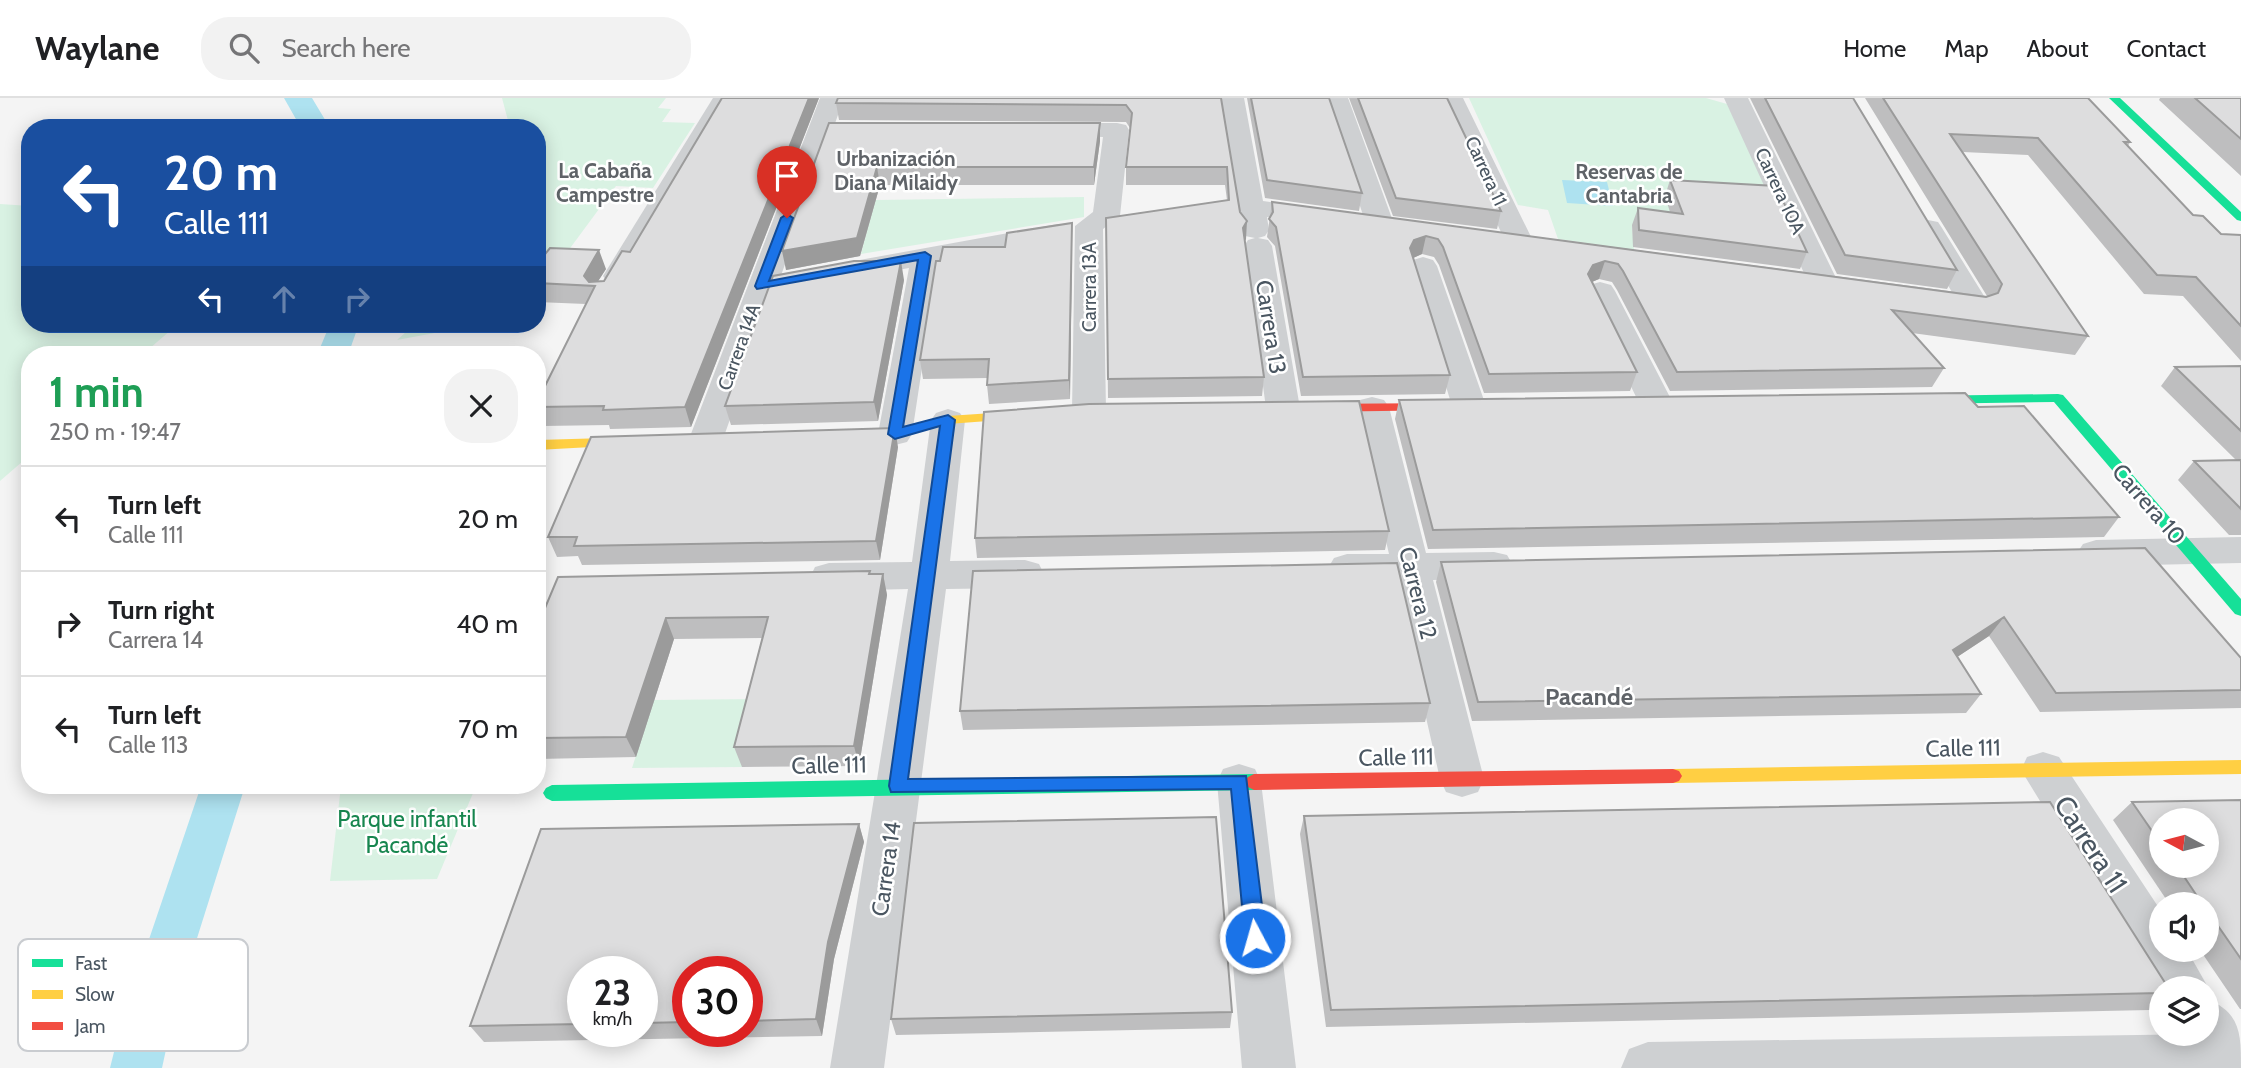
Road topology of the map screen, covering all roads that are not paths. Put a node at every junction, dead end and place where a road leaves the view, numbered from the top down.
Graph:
1 (720, 98) edge
2 (832, 98) edge
3 (1232, 98) edge
4 (1336, 98) edge
5 (1451, 98) edge
6 (1736, 98) edge
7 (2115, 98) edge
8 (1022, 130) edge
9 (1913, 202) edge
10 (1251, 207) junction
11 (2241, 218) edge
12 (1089, 226) junction
13 (1520, 244) edge
14 (925, 256) junction
15 (1423, 266) dead end
16 (788, 281) junction
17 (1824, 284) edge
18 (1600, 291) edge
19 (602, 294) edge
20 (1933, 299) edge
21 (1905, 400) edge
22 (1657, 403) edge
23 (1476, 406) joint
24 (1372, 407) junction
25 (1276, 409) joint
26 (1089, 411) edge
27 (1050, 413) edge
28 (948, 420) junction
29 (895, 434) junction
30 (827, 436) edge
31 (706, 439) edge
32 (654, 441) edge
33 (546, 445) edge
34 (2241, 550) edge
35 (2190, 551) junction
36 (2065, 553) edge
37 (1522, 564) edge
38 (1411, 566) junction
39 (1315, 568) edge
40 (1053, 573) edge
41 (929, 575) junction
42 (791, 578) edge
43 (2241, 610) edge
44 (2241, 767) edge
45 (2043, 770) junction
46 (1462, 779) junction
47 (1239, 782) junction
48 (898, 786) junction
49 (552, 793) dead end
50 (2176, 976) edge
51 (2228, 1052) edge
52 (857, 1068) edge
53 (1269, 1068) edge
54 (1648, 1068) edge

1 - 19 lane
2 - 16 street, Carrera 14A
3 - 10 street, Carrera 13
4 - 10 street
5 - 13 street, Carrera 11
6 - 17 street, Carrera 10A
7 - 11 street
8 - 12 street, Carrera 13A
9 - 20 street
10 - 25 street, Carrera 13
12 - 14 street
12 - 26 street, Carrera 13A
14 - 16 street
14 - 29 street
15 - 23 street
16 - 31 street, Carrera 14A
18 - 22 street
21 - 35 street, Carrera 10
23 - 24 street
24 - 25 street
24 - 38 street, Carrera 12
27 - 28 street
28 - 29 street
28 - 41 street, Carrera 14
29 - 30 street
32 - 33 street
34 - 35 street
35 - 36 street
35 - 43 street, Carrera 10
37 - 38 street
38 - 39 street
38 - 46 street, Carrera 12
40 - 41 street
41 - 42 street
41 - 48 street, Carrera 14
44 - 45 street, Calle 111
45 - 46 street, Calle 111
45 - 50 street, Carrera 11
46 - 47 street, Calle 111
47 - 48 street, Calle 111
47 - 53 street
48 - 49 street, Calle 111
48 - 52 street, Carrera 14
51 - 54 street

